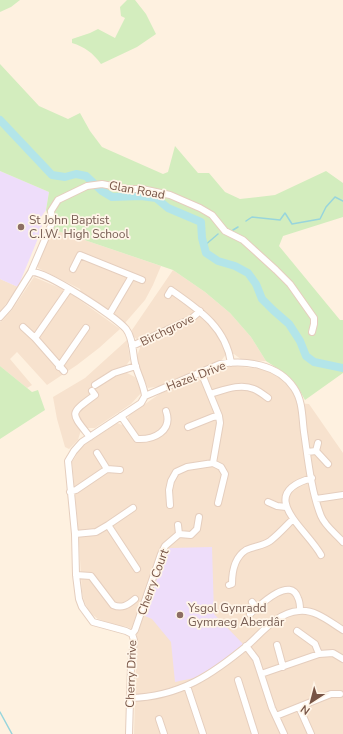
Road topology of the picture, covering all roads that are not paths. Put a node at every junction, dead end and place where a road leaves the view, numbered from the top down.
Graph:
1 (73, 269) dead end
2 (32, 272) junction
3 (132, 276) junction
4 (142, 280) dead end
5 (69, 289) junction
6 (168, 295) dead end
7 (200, 311) junction
8 (109, 315) junction
9 (0, 318) edge
10 (23, 327) dead end
11 (86, 328) dead end
12 (312, 332) dead end
13 (35, 338) junction
14 (132, 346) junction
15 (231, 363) junction
16 (136, 366) junction
17 (59, 367) junction
18 (64, 372) dead end
19 (201, 372) junction
20 (210, 394) junction
21 (145, 396) junction
22 (268, 398) dead end
23 (166, 411) dead end
24 (120, 416) junction
25 (219, 416) junction
26 (188, 427) dead end
27 (90, 437) junction
28 (318, 443) dead end
29 (316, 451) junction
30 (307, 452) junction
31 (97, 453) dead end
32 (213, 464) junction
33 (328, 464) dead end
34 (107, 469) junction
35 (120, 470) dead end
36 (312, 478) junction
37 (70, 492) junction
38 (343, 495) edge
39 (316, 499) junction
40 (268, 502) dead end
41 (218, 503) dead end
42 (170, 505) dead end
43 (286, 507) junction
44 (133, 508) dead end
45 (199, 517) dead end
46 (293, 519) junction
47 (108, 525) junction
48 (178, 525) dead end
49 (75, 534) junction
50 (179, 534) junction
51 (343, 542) edge
52 (321, 555) dead end
53 (136, 569) dead end
54 (76, 575) junction
55 (229, 585) dead end
56 (252, 602) dead end
57 (133, 603) dead end
58 (257, 608) junction
59 (300, 610) junction
60 (250, 614) dead end
61 (343, 630) edge
62 (297, 631) dead end
63 (132, 634) junction
64 (277, 645) dead end
65 (246, 646) junction
66 (319, 654) junction
67 (343, 659) edge
68 (283, 667) junction
69 (261, 674) junction
70 (238, 680) dead end
71 (188, 686) junction
72 (340, 694) dead end
73 (130, 698) junction
74 (299, 707) junction
75 (276, 716) junction
76 (159, 719) dead end
77 (129, 734) edge
78 (164, 734) edge
79 (203, 734) edge
80 (255, 734) edge
81 (284, 734) edge
82 (311, 734) edge

1 - 3 street
2 - 5 street
2 - 9 street, Glan Road
2 - 12 street, Glan Road
3 - 4 street
3 - 8 street
5 - 8 street
5 - 13 street
6 - 7 street, Birchgrove
7 - 14 street, Birchgrove
7 - 15 street, Birchgrove
8 - 14 street
10 - 13 street
11 - 17 street
13 - 17 street
14 - 16 street
15 - 19 street, Hazel Drive
15 - 30 street, Hazel Drive
16 - 21 street
16 - 27 street
17 - 18 street
19 - 20 street
19 - 21 street, Hazel Drive
20 - 22 street
20 - 25 street
21 - 24 street, Hazel Drive
23 - 24 street
24 - 27 street, Hazel Drive
25 - 26 street
25 - 32 street
27 - 37 street, Hazel Drive
28 - 29 street
29 - 30 street
29 - 33 street
30 - 36 street, Hazel Drive
31 - 34 street
32 - 41 street
32 - 42 street
34 - 35 street
34 - 37 street
36 - 39 street, Hazel Drive
36 - 43 street
37 - 49 street, Cherry Drive
38 - 39 street
39 - 51 street, Hazel Drive
40 - 43 street
43 - 46 street
44 - 47 street
45 - 50 street, Cherry Court
46 - 52 street
46 - 55 street
47 - 49 street
47 - 53 street
48 - 50 street
49 - 54 street, Cherry Drive
50 - 63 street, Cherry Court
54 - 57 street
54 - 63 street, Cherry Drive
56 - 58 street
58 - 59 street
58 - 60 street
59 - 61 street
59 - 65 street
62 - 66 street
63 - 73 street, Cherry Drive
64 - 68 street
65 - 69 street
65 - 71 street
66 - 67 street
66 - 68 street
68 - 69 street
69 - 75 street
70 - 80 street
71 - 73 street
71 - 79 street
72 - 74 street
73 - 77 street, Cherry Drive
74 - 75 street
74 - 82 street
75 - 81 street
76 - 78 street

